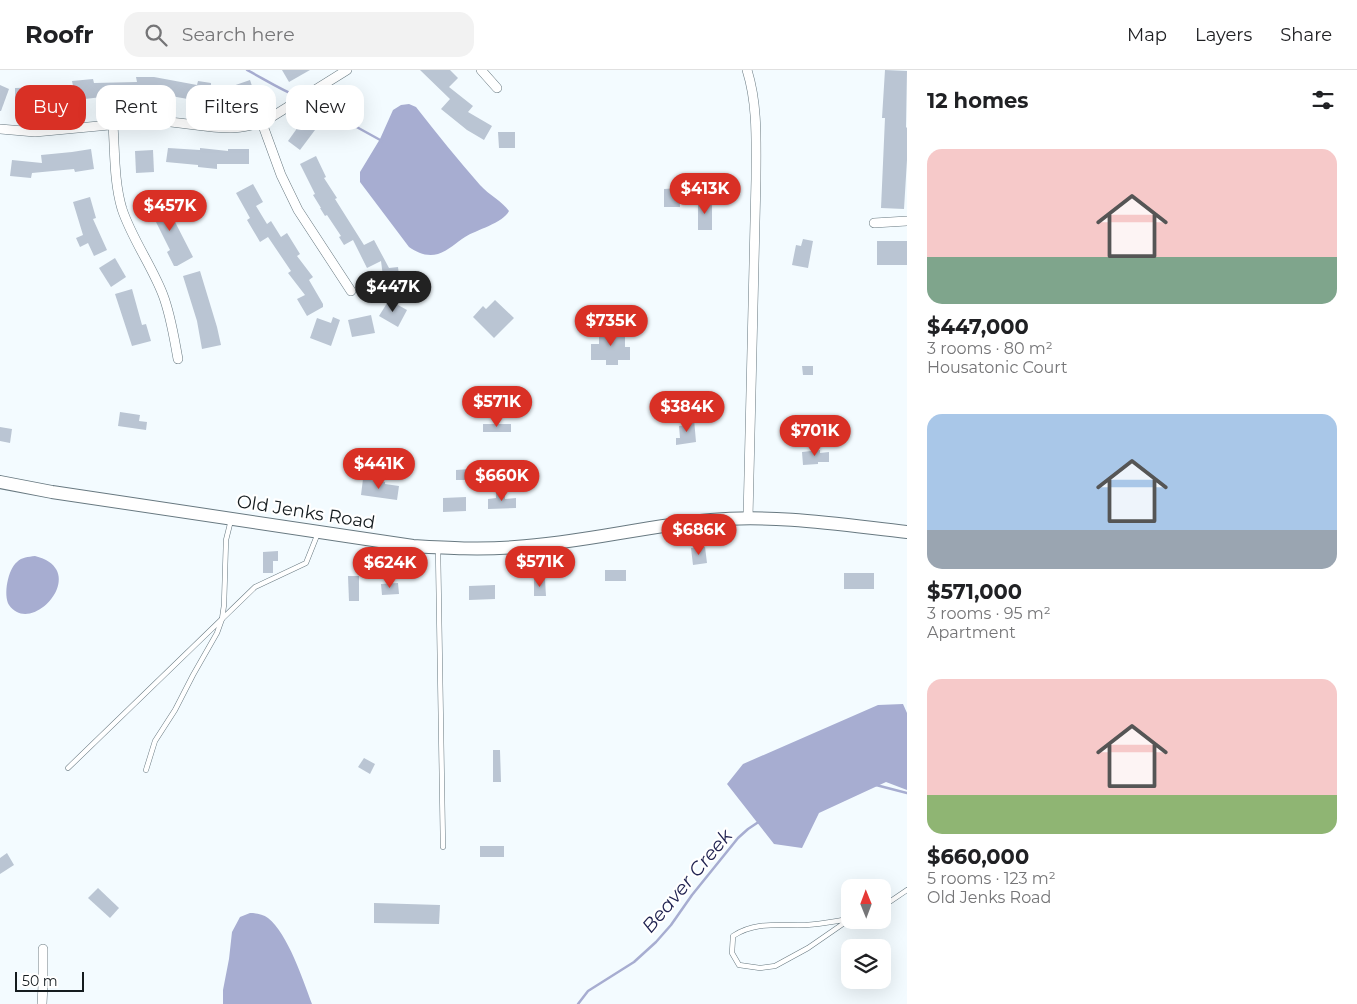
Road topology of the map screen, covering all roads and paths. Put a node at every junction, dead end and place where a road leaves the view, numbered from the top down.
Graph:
1 (347, 70) edge
2 (481, 70) edge
3 (747, 70) edge
4 (332, 74) edge
5 (497, 88) dead end
6 (276, 113) edge
7 (96, 127) edge
8 (0, 130) edge
9 (113, 130) edge
10 (265, 130) edge
11 (907, 221) edge
12 (874, 223) dead end
13 (351, 291) dead end
14 (178, 359) dead end
15 (0, 482) edge
16 (231, 518) junction
17 (748, 518) junction
18 (318, 532) junction
19 (907, 532) edge
20 (438, 548) junction
21 (222, 620) junction
22 (68, 768) dead end
23 (146, 770) dead end
24 (443, 846) dead end
25 (907, 890) edge
26 (891, 901) edge
27 (850, 919) edge
28 (43, 949) dead end
29 (42, 1004) edge

1 - 4 street
2 - 5 street
3 - 17 street
4 - 6 street
7 - 8 street
9 - 14 street
10 - 13 street
11 - 12 street
15 - 16 street, Old Jenks Road
16 - 18 street, Old Jenks Road
16 - 21 lane
17 - 19 street, Old Jenks Road
17 - 20 street, Old Jenks Road
18 - 20 street, Old Jenks Road
18 - 21 lane
20 - 24 lane
21 - 22 lane
21 - 23 lane
25 - 26 lane
27 - 27 lane
28 - 29 street

